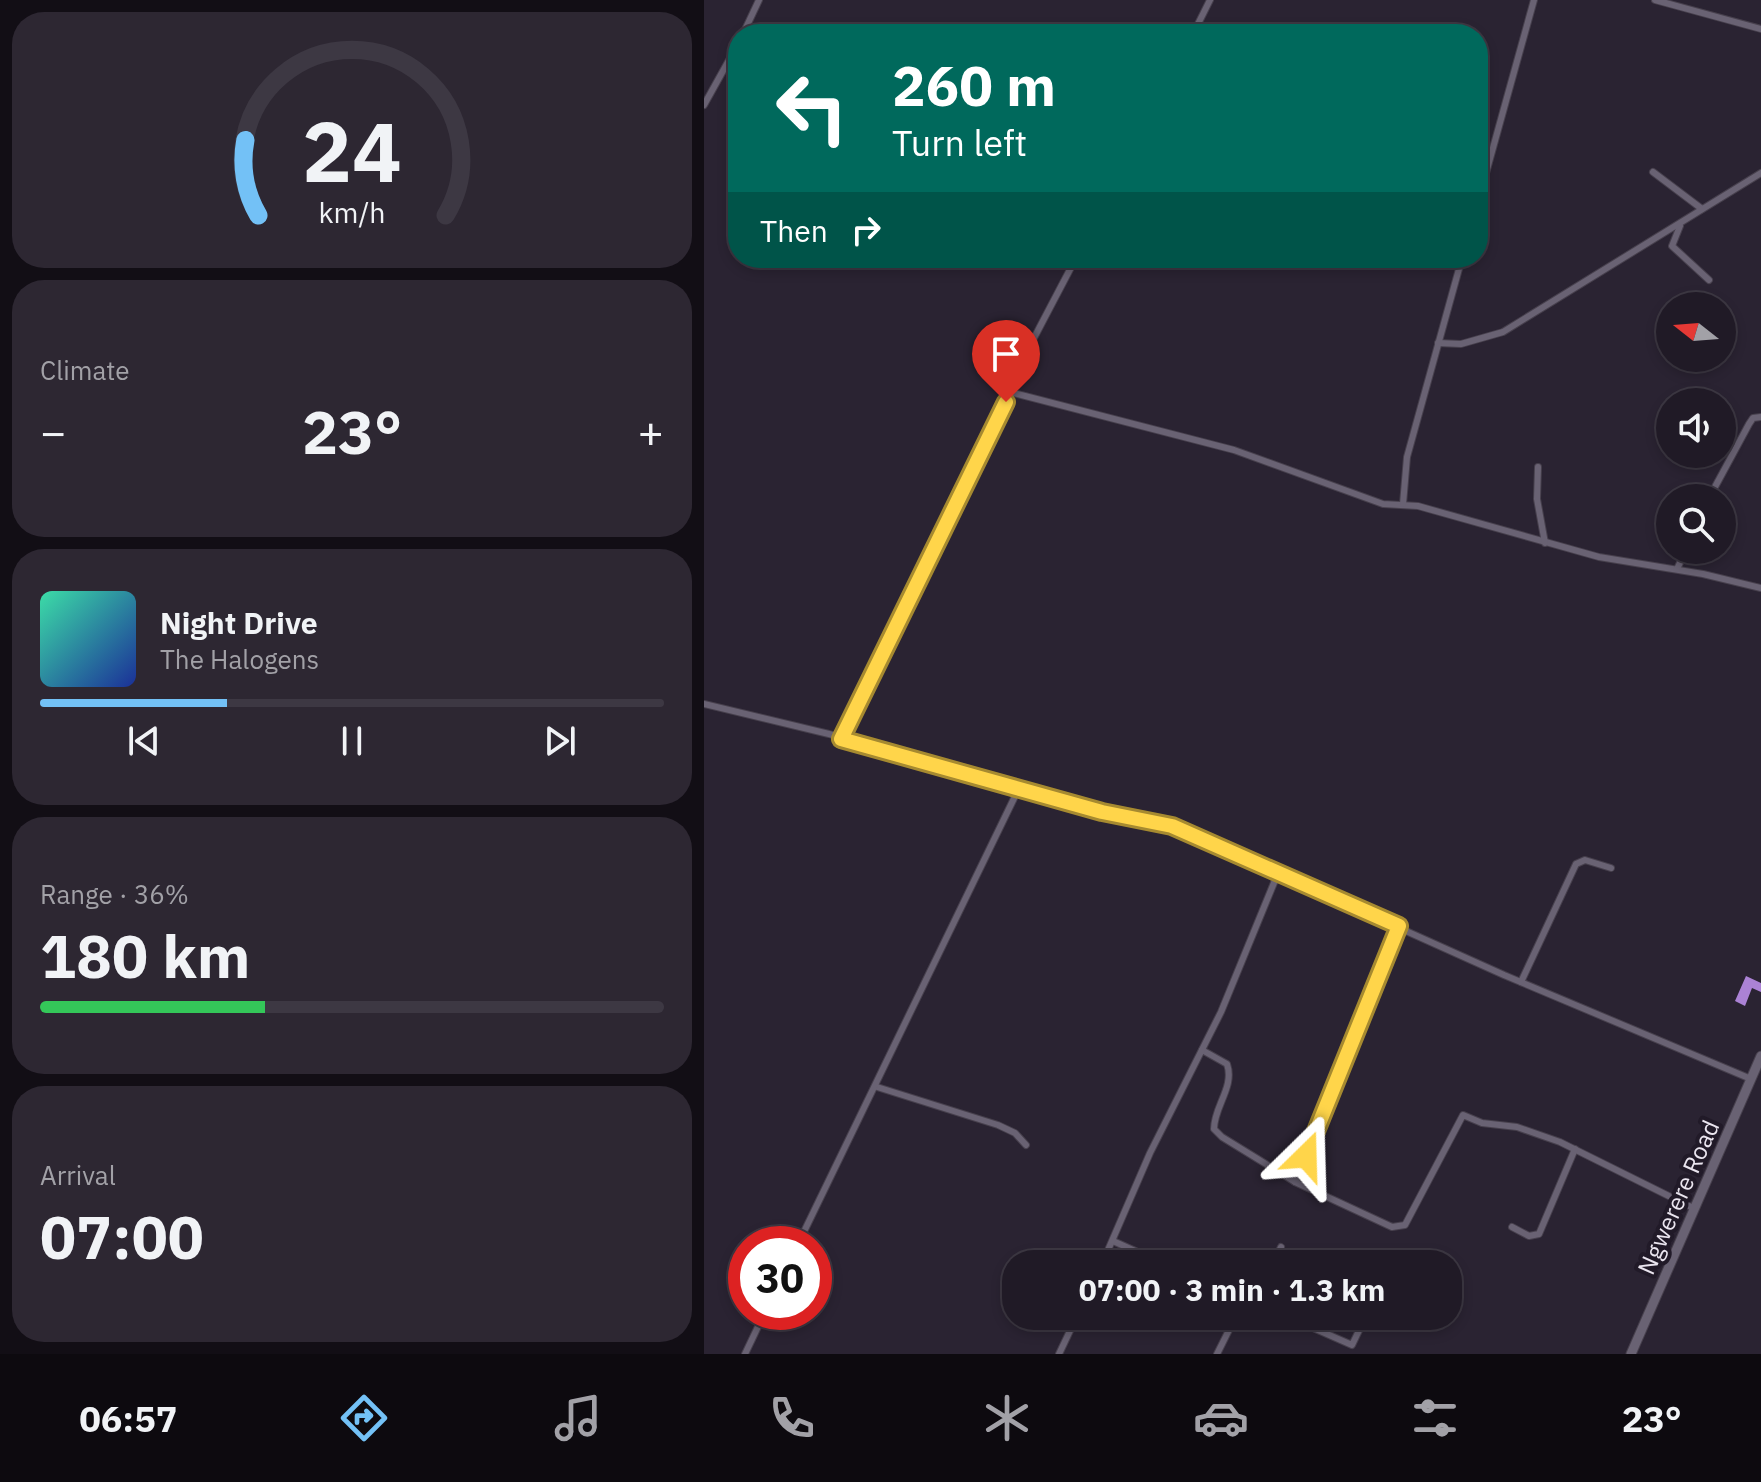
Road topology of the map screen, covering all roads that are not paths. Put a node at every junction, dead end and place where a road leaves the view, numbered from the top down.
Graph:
1 (759, 0) edge
2 (1210, 0) edge
3 (1534, 0) edge
4 (1655, 0) edge
5 (748, 24) edge
6 (1198, 24) edge
7 (1761, 29) edge
8 (728, 62) edge
9 (704, 105) edge
10 (1488, 166) edge
11 (1653, 172) dead end
12 (1761, 173) edge
13 (1702, 209) junction
14 (1685, 220) junction
15 (1071, 268) edge
16 (1459, 268) edge
17 (1709, 280) dead end
18 (1438, 343) junction
19 (1010, 392) junction
20 (1761, 417) edge
21 (1538, 467) dead end
22 (1717, 484) edge
23 (1403, 504) junction
24 (1545, 543) junction
25 (1679, 564) edge
26 (1677, 569) junction
27 (1761, 588) edge
28 (704, 704) edge
29 (841, 739) junction
30 (1019, 788) junction
31 (1611, 868) dead end
32 (1278, 873) junction
33 (1399, 926) junction
34 (1521, 982) junction
35 (1202, 1050) junction
36 (1761, 1056) edge
37 (1751, 1079) junction
38 (877, 1087) junction
39 (1026, 1145) dead end
40 (1575, 1149) junction
41 (1295, 1182) junction
42 (1696, 1209) junction
43 (807, 1226) edge
44 (1512, 1227) dead end
45 (1113, 1241) junction
46 (1281, 1247) dead end
47 (1109, 1250) edge
48 (1133, 1250) edge
49 (1280, 1250) edge
50 (756, 1330) edge
51 (1070, 1330) edge
52 (1229, 1330) edge
53 (1318, 1330) edge
54 (1359, 1330) edge
55 (745, 1354) edge
56 (1059, 1354) edge
57 (1217, 1354) edge
58 (1631, 1354) edge

1 - 5 street
2 - 6 street
3 - 10 street
4 - 7 street
8 - 9 street
11 - 13 street
12 - 13 street
13 - 14 street
14 - 17 street
14 - 18 street
15 - 19 street
16 - 18 street
18 - 23 street
19 - 23 street
19 - 29 street
20 - 22 street
21 - 24 street
23 - 24 street
24 - 26 street
25 - 26 street
26 - 27 street
28 - 29 street
29 - 30 street
30 - 32 street
30 - 38 street
31 - 34 street
32 - 33 street
32 - 35 street
33 - 34 street
33 - 41 street
34 - 37 street
35 - 41 street
35 - 45 street
36 - 37 main road, Ngwerere Road
37 - 42 main road, Ngwerere Road
38 - 39 street
38 - 43 street
40 - 41 street
40 - 42 street
40 - 44 street
42 - 58 main road, Ngwerere Road
45 - 47 street
45 - 48 street
46 - 49 street
50 - 55 street
51 - 56 street
52 - 57 street
53 - 54 street

